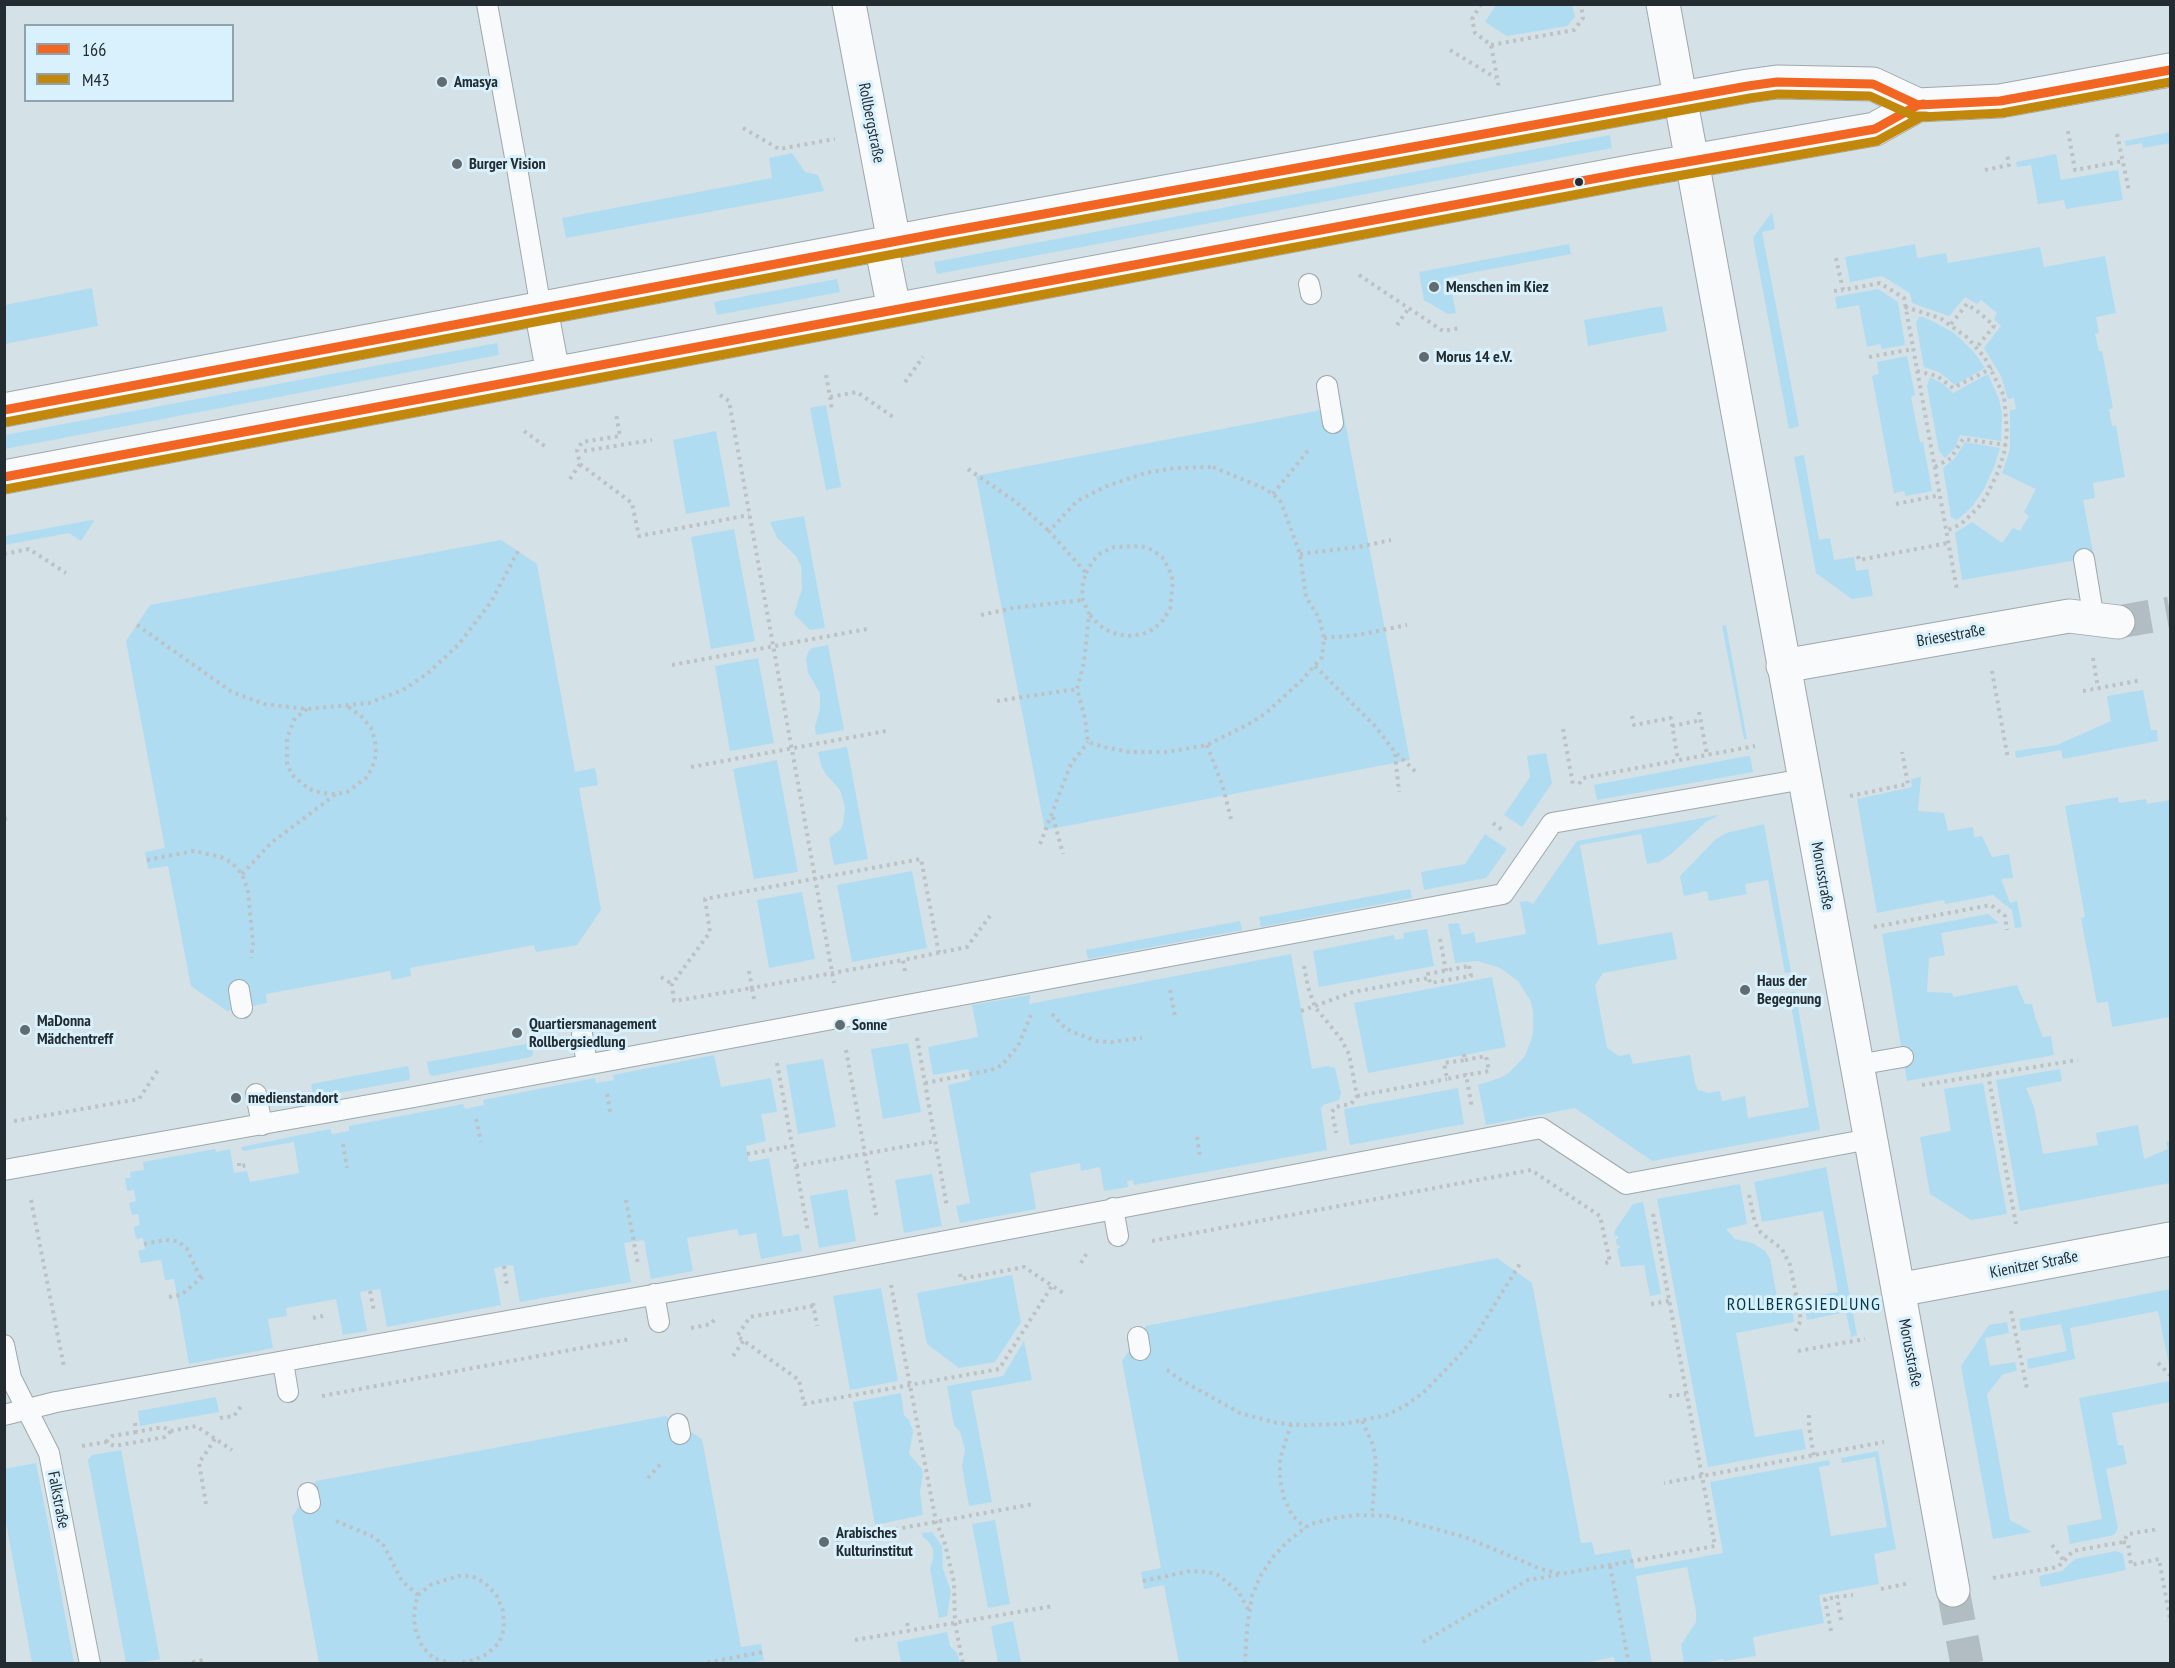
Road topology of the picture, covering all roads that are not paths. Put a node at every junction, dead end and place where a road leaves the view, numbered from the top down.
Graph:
1 (487, 4) edge
2 (849, 4) edge
3 (1663, 4) edge
4 (2170, 70) edge
5 (1680, 98) junction
6 (1918, 105) junction
7 (1692, 161) junction
8 (887, 243) junction
9 (541, 309) junction
10 (894, 309) junction
11 (553, 373) junction
12 (1327, 386) dead end
13 (4, 410) edge
14 (1333, 423) dead end
15 (4, 477) edge
16 (2084, 559) dead end
17 (2106, 621) joint
18 (1784, 666) junction
19 (1803, 779) junction
20 (582, 1034) dead end
21 (1903, 1057) dead end
22 (587, 1064) junction
23 (1857, 1065) junction
24 (256, 1094) dead end
25 (262, 1125) junction
26 (1870, 1139) junction
27 (14, 1169) edge
28 (1113, 1208) junction
29 (1118, 1236) dead end
30 (2170, 1239) edge
31 (1898, 1290) junction
32 (654, 1294) junction
33 (659, 1322) dead end
34 (4, 1345) edge
35 (283, 1362) junction
36 (288, 1392) dead end
37 (27, 1409) junction
38 (4, 1415) edge
39 (1953, 1590) tunnel mouth
40 (90, 1664) edge

1 - 9 lane
2 - 8 street, Rollbergstraße
3 - 5 street, Morusstraße
4 - 6 street
5 - 6 street
5 - 7 street, Morusstraße
5 - 8 street
6 - 7 street
7 - 10 street
7 - 18 street, Morusstraße
8 - 9 street
8 - 10 street, Rollbergstraße
9 - 11 street
9 - 13 street
10 - 11 street
11 - 15 street
12 - 14 lane
16 - 17 lane
17 - 18 street, Briesestraße
18 - 19 street, Morusstraße
19 - 22 lane
19 - 23 street, Morusstraße
20 - 22 lane
21 - 23 lane
22 - 25 lane
23 - 26 street, Morusstraße
24 - 25 lane
25 - 27 lane
26 - 28 lane
26 - 31 street, Morusstraße
28 - 29 lane
28 - 32 lane
30 - 31 street, Kienitzer Straße
31 - 39 street, Morusstraße
32 - 33 lane
32 - 35 lane
34 - 37 lane, Falkstraße
35 - 36 lane
35 - 37 lane
37 - 38 lane
37 - 40 lane, Falkstraße

